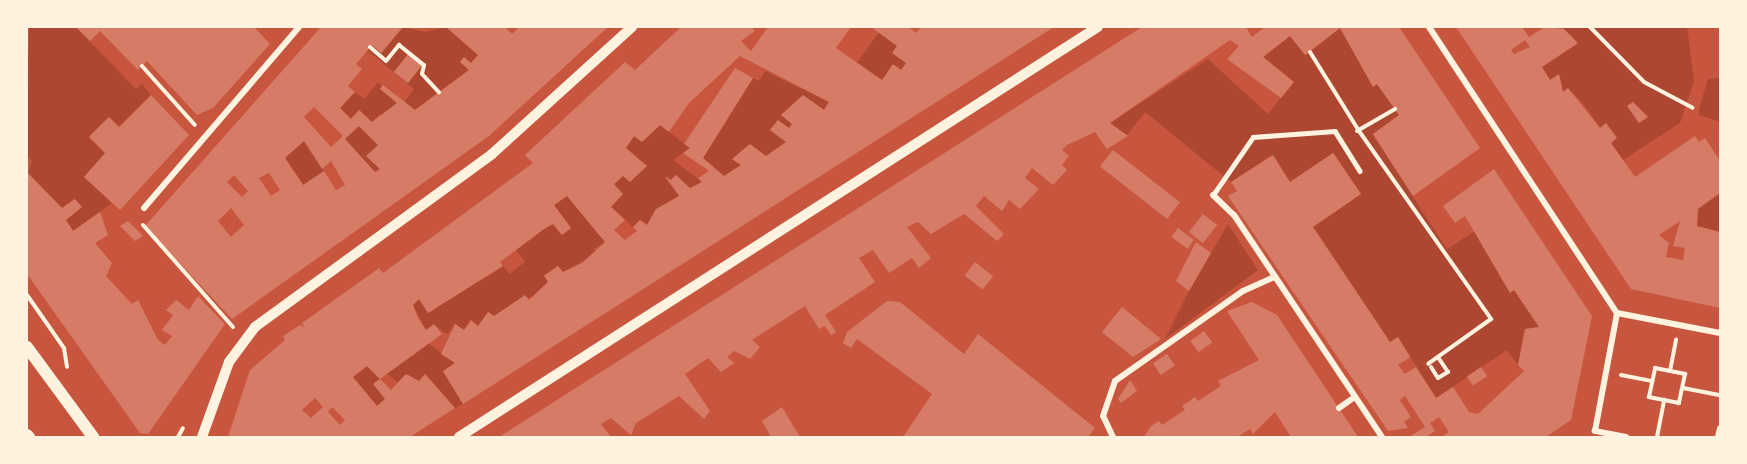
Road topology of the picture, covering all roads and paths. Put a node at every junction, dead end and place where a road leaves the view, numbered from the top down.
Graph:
1 (299, 27) edge
2 (632, 27) edge
3 (1098, 27) edge
4 (1428, 27) edge
5 (1590, 27) edge
6 (370, 47) dead end
7 (1310, 52) dead end
8 (142, 66) dead end
9 (439, 92) dead end
10 (1693, 108) dead end
11 (1395, 109) dead end
12 (1359, 131) junction
13 (206, 137) junction
14 (1360, 171) dead end
15 (1213, 195) joint
16 (144, 208) joint
17 (1275, 277) junction
18 (27, 295) edge
19 (1617, 314) junction
20 (1679, 326) junction
21 (1720, 333) edge
22 (244, 339) junction
23 (52, 344) dead end
24 (62, 344) junction
25 (27, 347) edge
26 (1438, 357) junction
27 (1670, 371) junction
28 (1606, 372) junction
29 (68, 373) dead end
30 (1653, 381) junction
31 (1683, 387) junction
32 (1720, 395) edge
33 (1355, 397) junction
34 (1664, 400) junction
35 (1339, 408) dead end
36 (1720, 428) edge
37 (1595, 431) junction
38 (203, 436) edge
39 (93, 437) edge
40 (459, 437) edge
41 (1113, 437) edge
42 (1382, 437) edge
43 (1586, 437) edge
44 (1626, 437) edge
45 (1657, 437) edge
46 (1718, 437) edge

1 - 13 street
2 - 22 street
3 - 40 street
4 - 19 street
5 - 10 path
6 - 9 path
7 - 12 path
8 - 13 path
11 - 12 path
12 - 26 path
13 - 16 street
14 - 15 lane
15 - 17 street
16 - 22 path
17 - 33 street
17 - 41 street
18 - 24 path
19 - 20 street
19 - 28 street
20 - 21 street
20 - 27 path
22 - 38 street
23 - 24 path
24 - 29 path
25 - 39 main road
26 - 26 path
27 - 30 path
27 - 31 path
28 - 30 path
28 - 37 street
30 - 34 path
31 - 32 path
31 - 34 path
33 - 35 street
33 - 42 street
34 - 45 path
36 - 46 street
37 - 43 street
37 - 44 street

